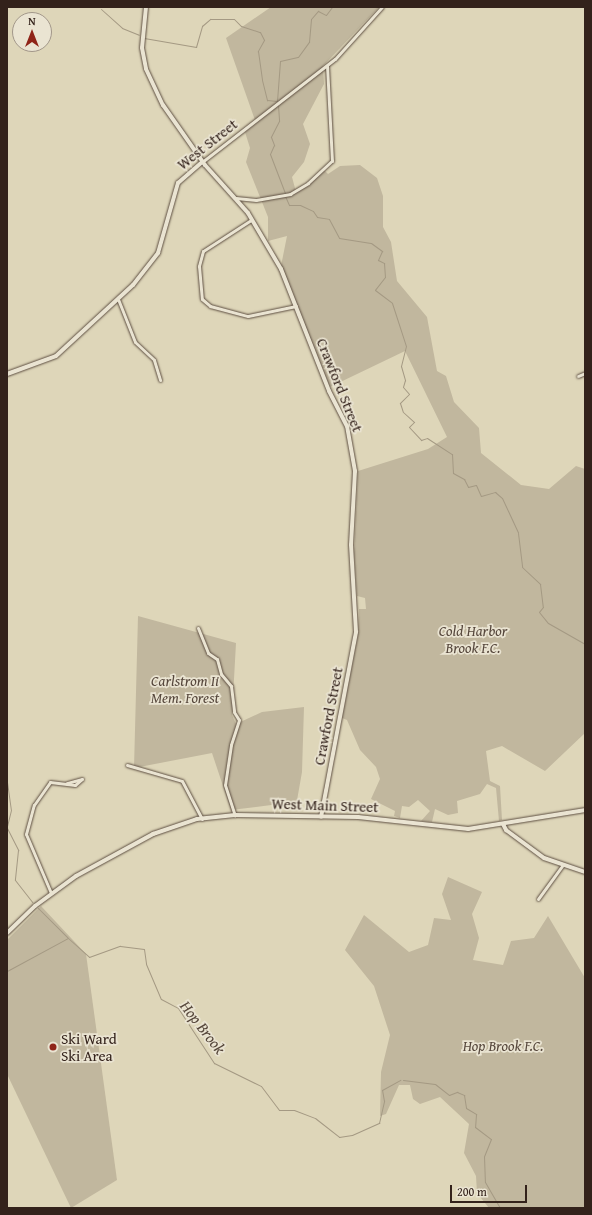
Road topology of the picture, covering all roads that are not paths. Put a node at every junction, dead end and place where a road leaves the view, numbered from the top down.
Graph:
1 (146, 7) edge
2 (382, 7) edge
3 (327, 66) junction
4 (202, 162) junction
5 (236, 198) junction
6 (251, 220) junction
7 (118, 299) junction
8 (296, 306) junction
9 (585, 373) edge
10 (7, 374) edge
11 (578, 376) dead end
12 (160, 380) dead end
13 (198, 628) dead end
14 (127, 765) dead end
15 (67, 783) dead end
16 (585, 810) edge
17 (235, 814) junction
18 (321, 817) junction
19 (202, 819) junction
20 (503, 824) junction
21 (562, 866) junction
22 (585, 872) edge
23 (51, 893) junction
24 (538, 899) dead end
25 (7, 933) edge

1 - 4 street, Crawford Street
2 - 3 street, West Street
3 - 4 street, West Street
3 - 5 street
4 - 5 street, Crawford Street
4 - 7 street, West Street
5 - 6 street, Crawford Street
6 - 8 street, Crawford Street
6 - 8 street
7 - 10 street, West Street
7 - 12 street
8 - 18 street, Crawford Street
9 - 11 street
13 - 17 street
14 - 19 street
15 - 23 street
16 - 20 street, West Main Street
17 - 18 street, West Main Street
17 - 19 street, West Main Street
18 - 20 street, West Main Street
19 - 23 street, West Main Street
20 - 21 street
21 - 22 street
21 - 24 street
23 - 25 street, West Main Street

